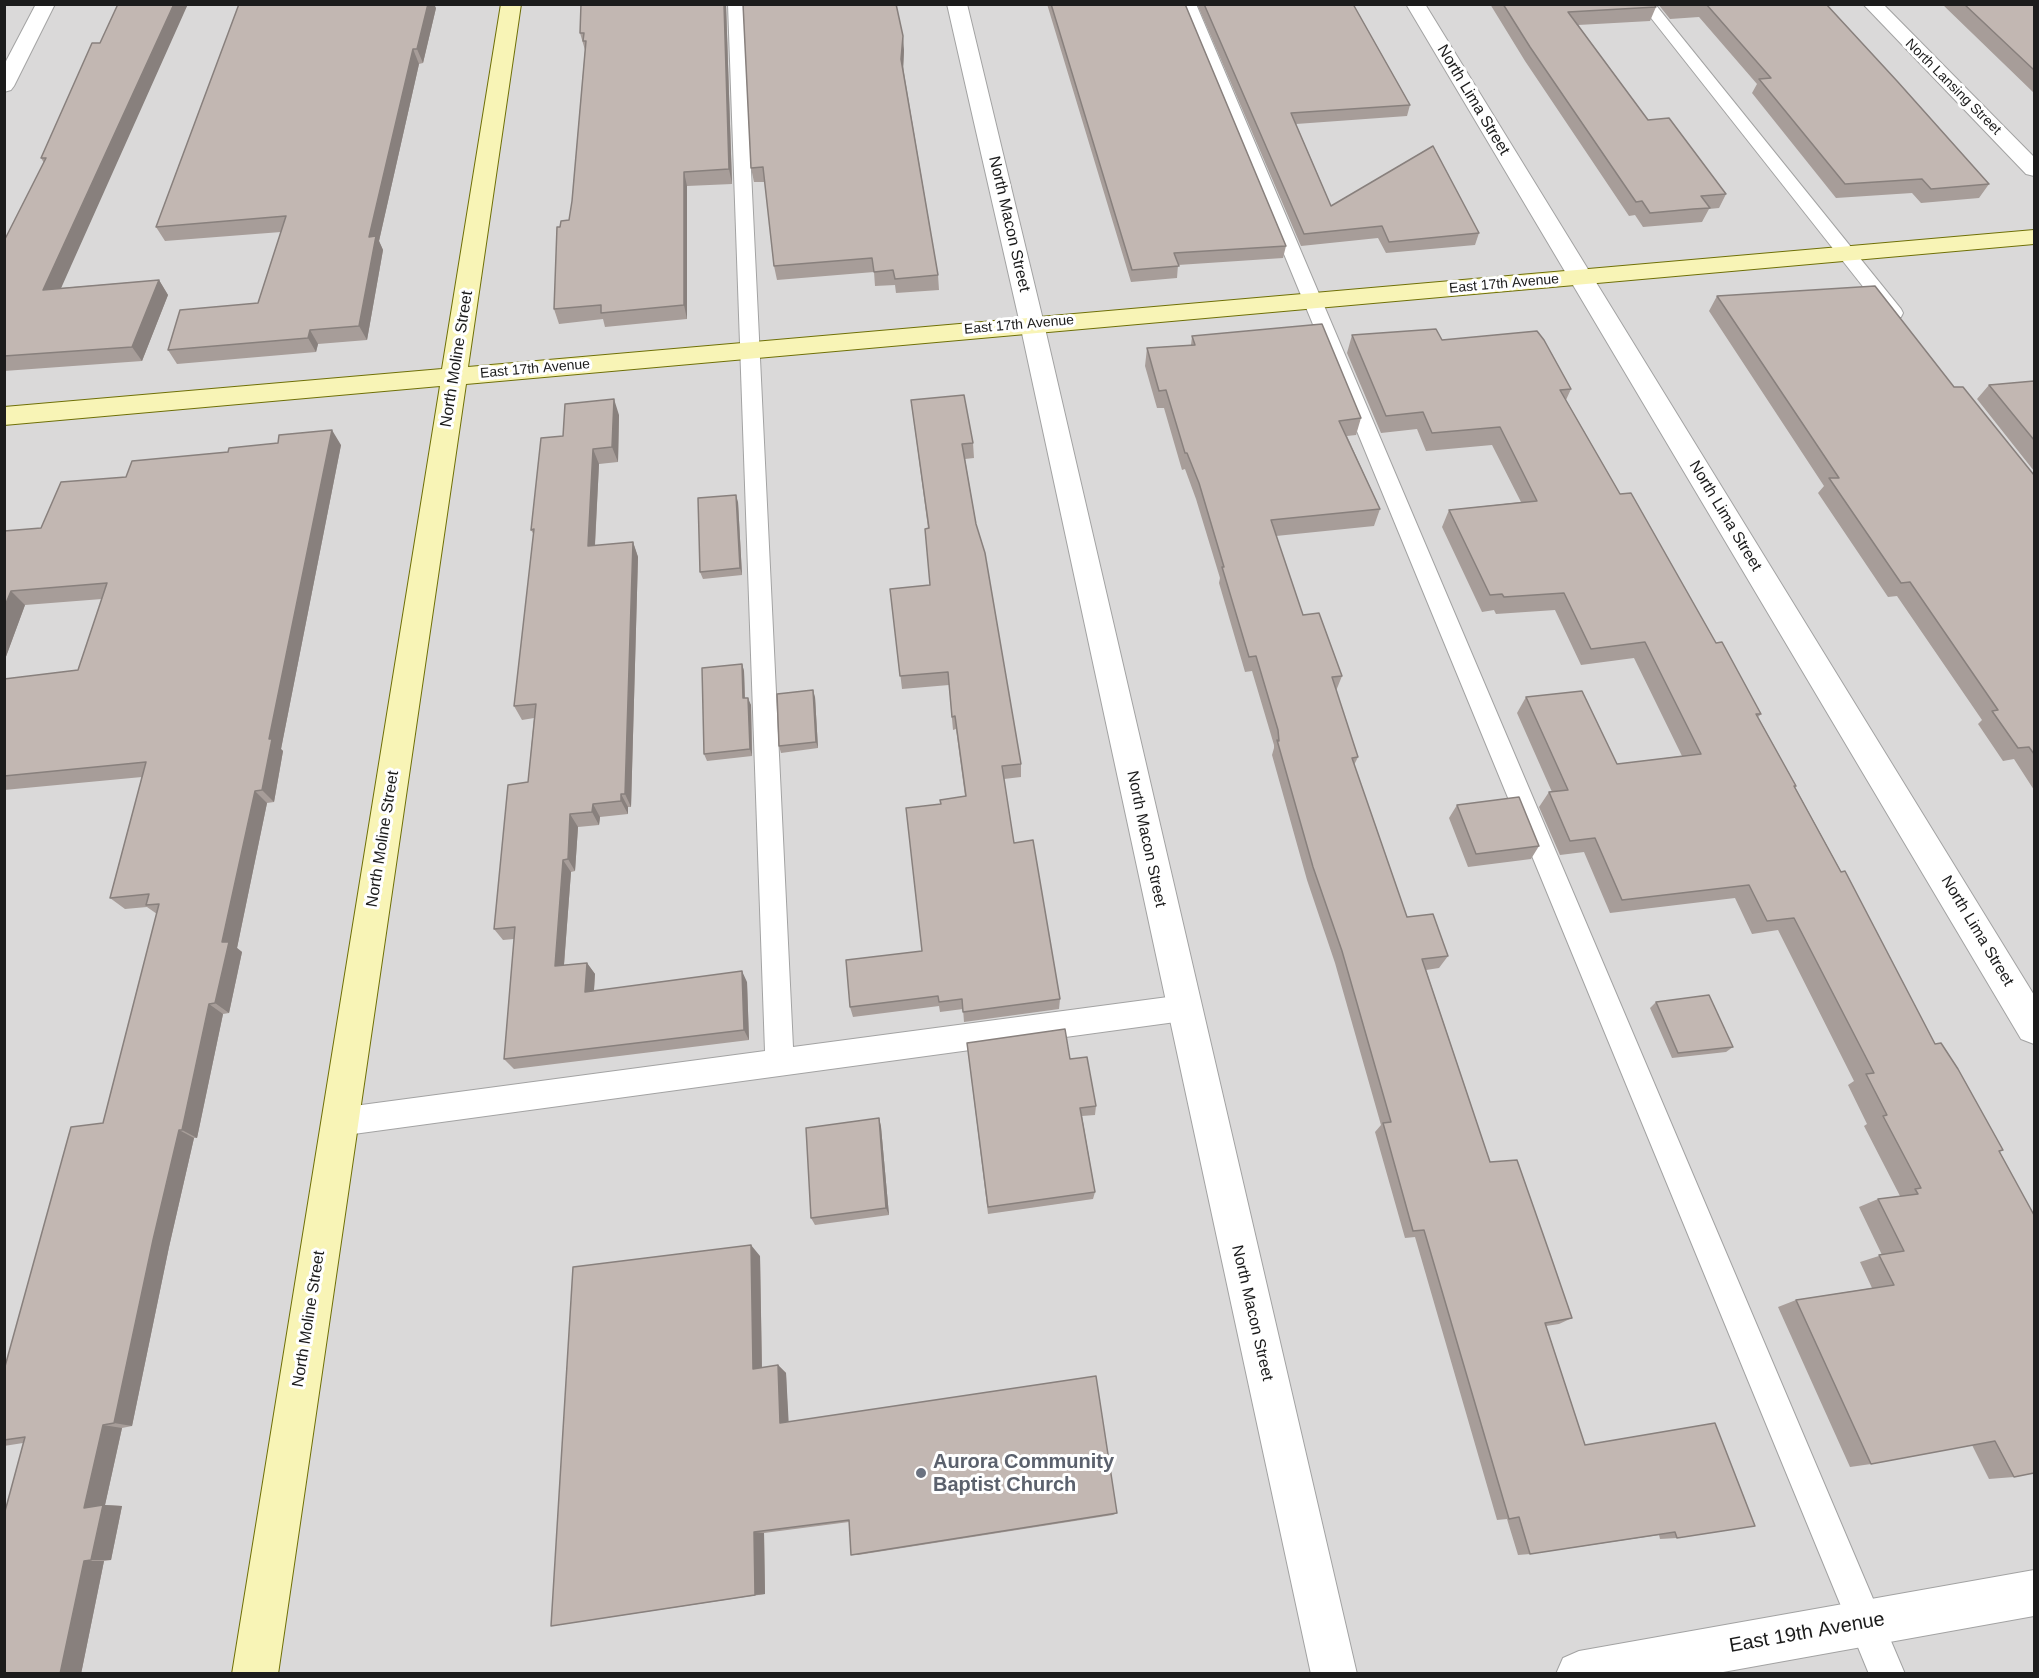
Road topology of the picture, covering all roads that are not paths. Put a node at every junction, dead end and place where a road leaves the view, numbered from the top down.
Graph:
1 (46, 4) edge
2 (511, 4) edge
3 (735, 4) edge
4 (957, 4) edge
5 (1188, 4) edge
6 (1415, 4) edge
7 (1647, 4) edge
8 (1872, 4) edge
9 (4, 86) edge
10 (2034, 169) edge
11 (2034, 237) edge
12 (1846, 254) junction
13 (1580, 277) junction
14 (1314, 300) junction
15 (1032, 324) junction
16 (1904, 326) edge
17 (751, 349) junction
18 (454, 376) junction
19 (4, 416) edge
20 (1183, 1008) junction
21 (2034, 1027) edge
22 (780, 1062) junction
23 (339, 1122) junction
24 (2034, 1593) edge
25 (1866, 1623) junction
26 (255, 1674) edge
27 (1334, 1674) edge
28 (1579, 1674) edge
29 (1887, 1674) edge

1 - 9 street
2 - 18 street, North Moline Street
3 - 17 lane
4 - 15 street, North Macon Street
5 - 14 lane
6 - 13 street, North Lima Street
7 - 12 lane
8 - 10 street, North Lansing Street
11 - 12 street, East 17th Avenue
12 - 13 street, East 17th Avenue
12 - 16 lane
13 - 14 street, East 17th Avenue
13 - 21 street, North Lima Street
14 - 15 street, East 17th Avenue
14 - 25 lane
15 - 17 street, East 17th Avenue
15 - 20 street, North Macon Street
17 - 18 street, East 17th Avenue
17 - 22 lane
18 - 19 street, East 17th Avenue
18 - 23 street, North Moline Street
20 - 22 lane
20 - 27 street, North Macon Street
22 - 23 lane
23 - 26 street, North Moline Street
24 - 25 street, East 19th Avenue
25 - 28 street, East 19th Avenue
25 - 29 lane

